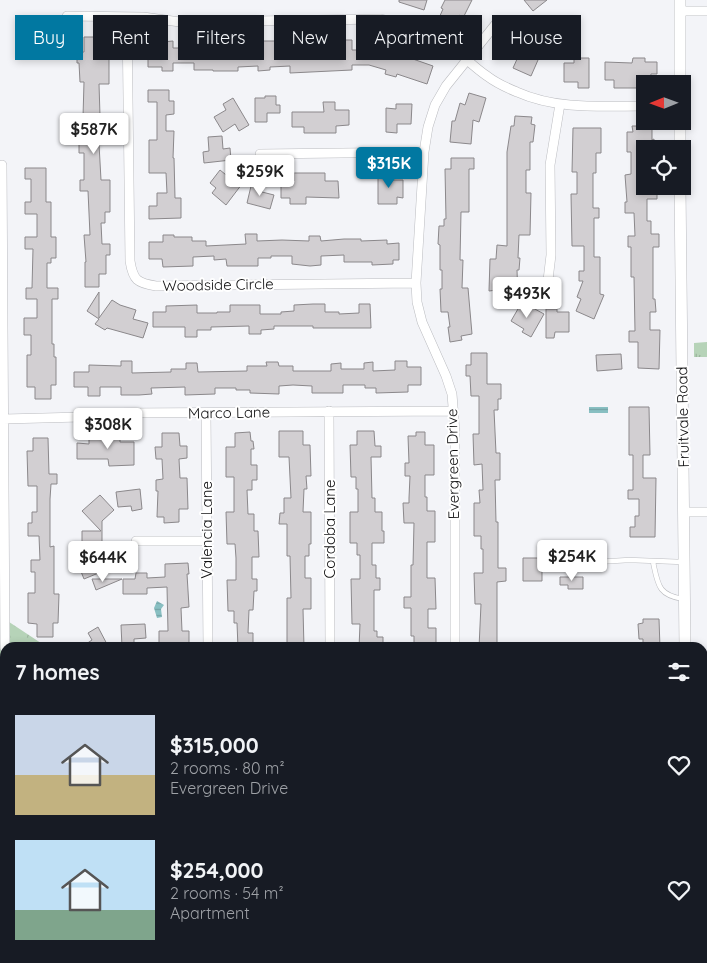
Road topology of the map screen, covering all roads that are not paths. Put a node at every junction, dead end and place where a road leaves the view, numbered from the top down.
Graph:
1 (680, 6) edge
2 (707, 11) edge
3 (356, 19) edge
4 (168, 21) edge
5 (492, 29) edge
6 (482, 41) edge
7 (128, 60) edge
8 (467, 60) joint
9 (680, 75) edge
10 (560, 104) junction
11 (636, 106) edge
12 (424, 152) junction
13 (260, 154) dead end
14 (2, 165) dead end
15 (680, 195) edge
16 (2, 226) edge
17 (548, 280) dead end
18 (416, 282) junction
19 (2, 350) edge
20 (329, 411) junction
21 (453, 411) junction
22 (206, 413) junction
23 (4, 420) junction
24 (2, 472) edge
25 (684, 512) junction
26 (707, 512) edge
27 (136, 541) dead end
28 (207, 542) junction
29 (653, 562) junction
30 (684, 562) junction
31 (564, 564) dead end
32 (685, 600) junction
33 (5, 642) edge
34 (208, 642) edge
35 (330, 642) edge
36 (455, 642) edge
37 (685, 642) edge

1 - 2 street
1 - 9 street
3 - 4 street
5 - 6 street, Evergreen Drive
7 - 18 street, Woodside Circle
8 - 10 street
8 - 12 street, Evergreen Drive
10 - 11 street
10 - 17 street
12 - 13 street
12 - 18 street, Evergreen Drive
14 - 16 street
15 - 25 street, Fruitvale Road
16 - 19 street
18 - 21 street, Evergreen Drive
19 - 23 street
20 - 21 street, Marco Lane
20 - 22 street, Marco Lane
20 - 35 street, Cordoba Lane
21 - 36 street, Evergreen Drive
22 - 23 street, Marco Lane
22 - 28 street, Valencia Lane
23 - 24 street
24 - 33 street
25 - 26 street
25 - 30 street, Fruitvale Road
27 - 28 street
28 - 34 street, Valencia Lane
29 - 30 lane
29 - 31 lane
29 - 32 lane
30 - 32 street, Fruitvale Road
32 - 37 street, Fruitvale Road

